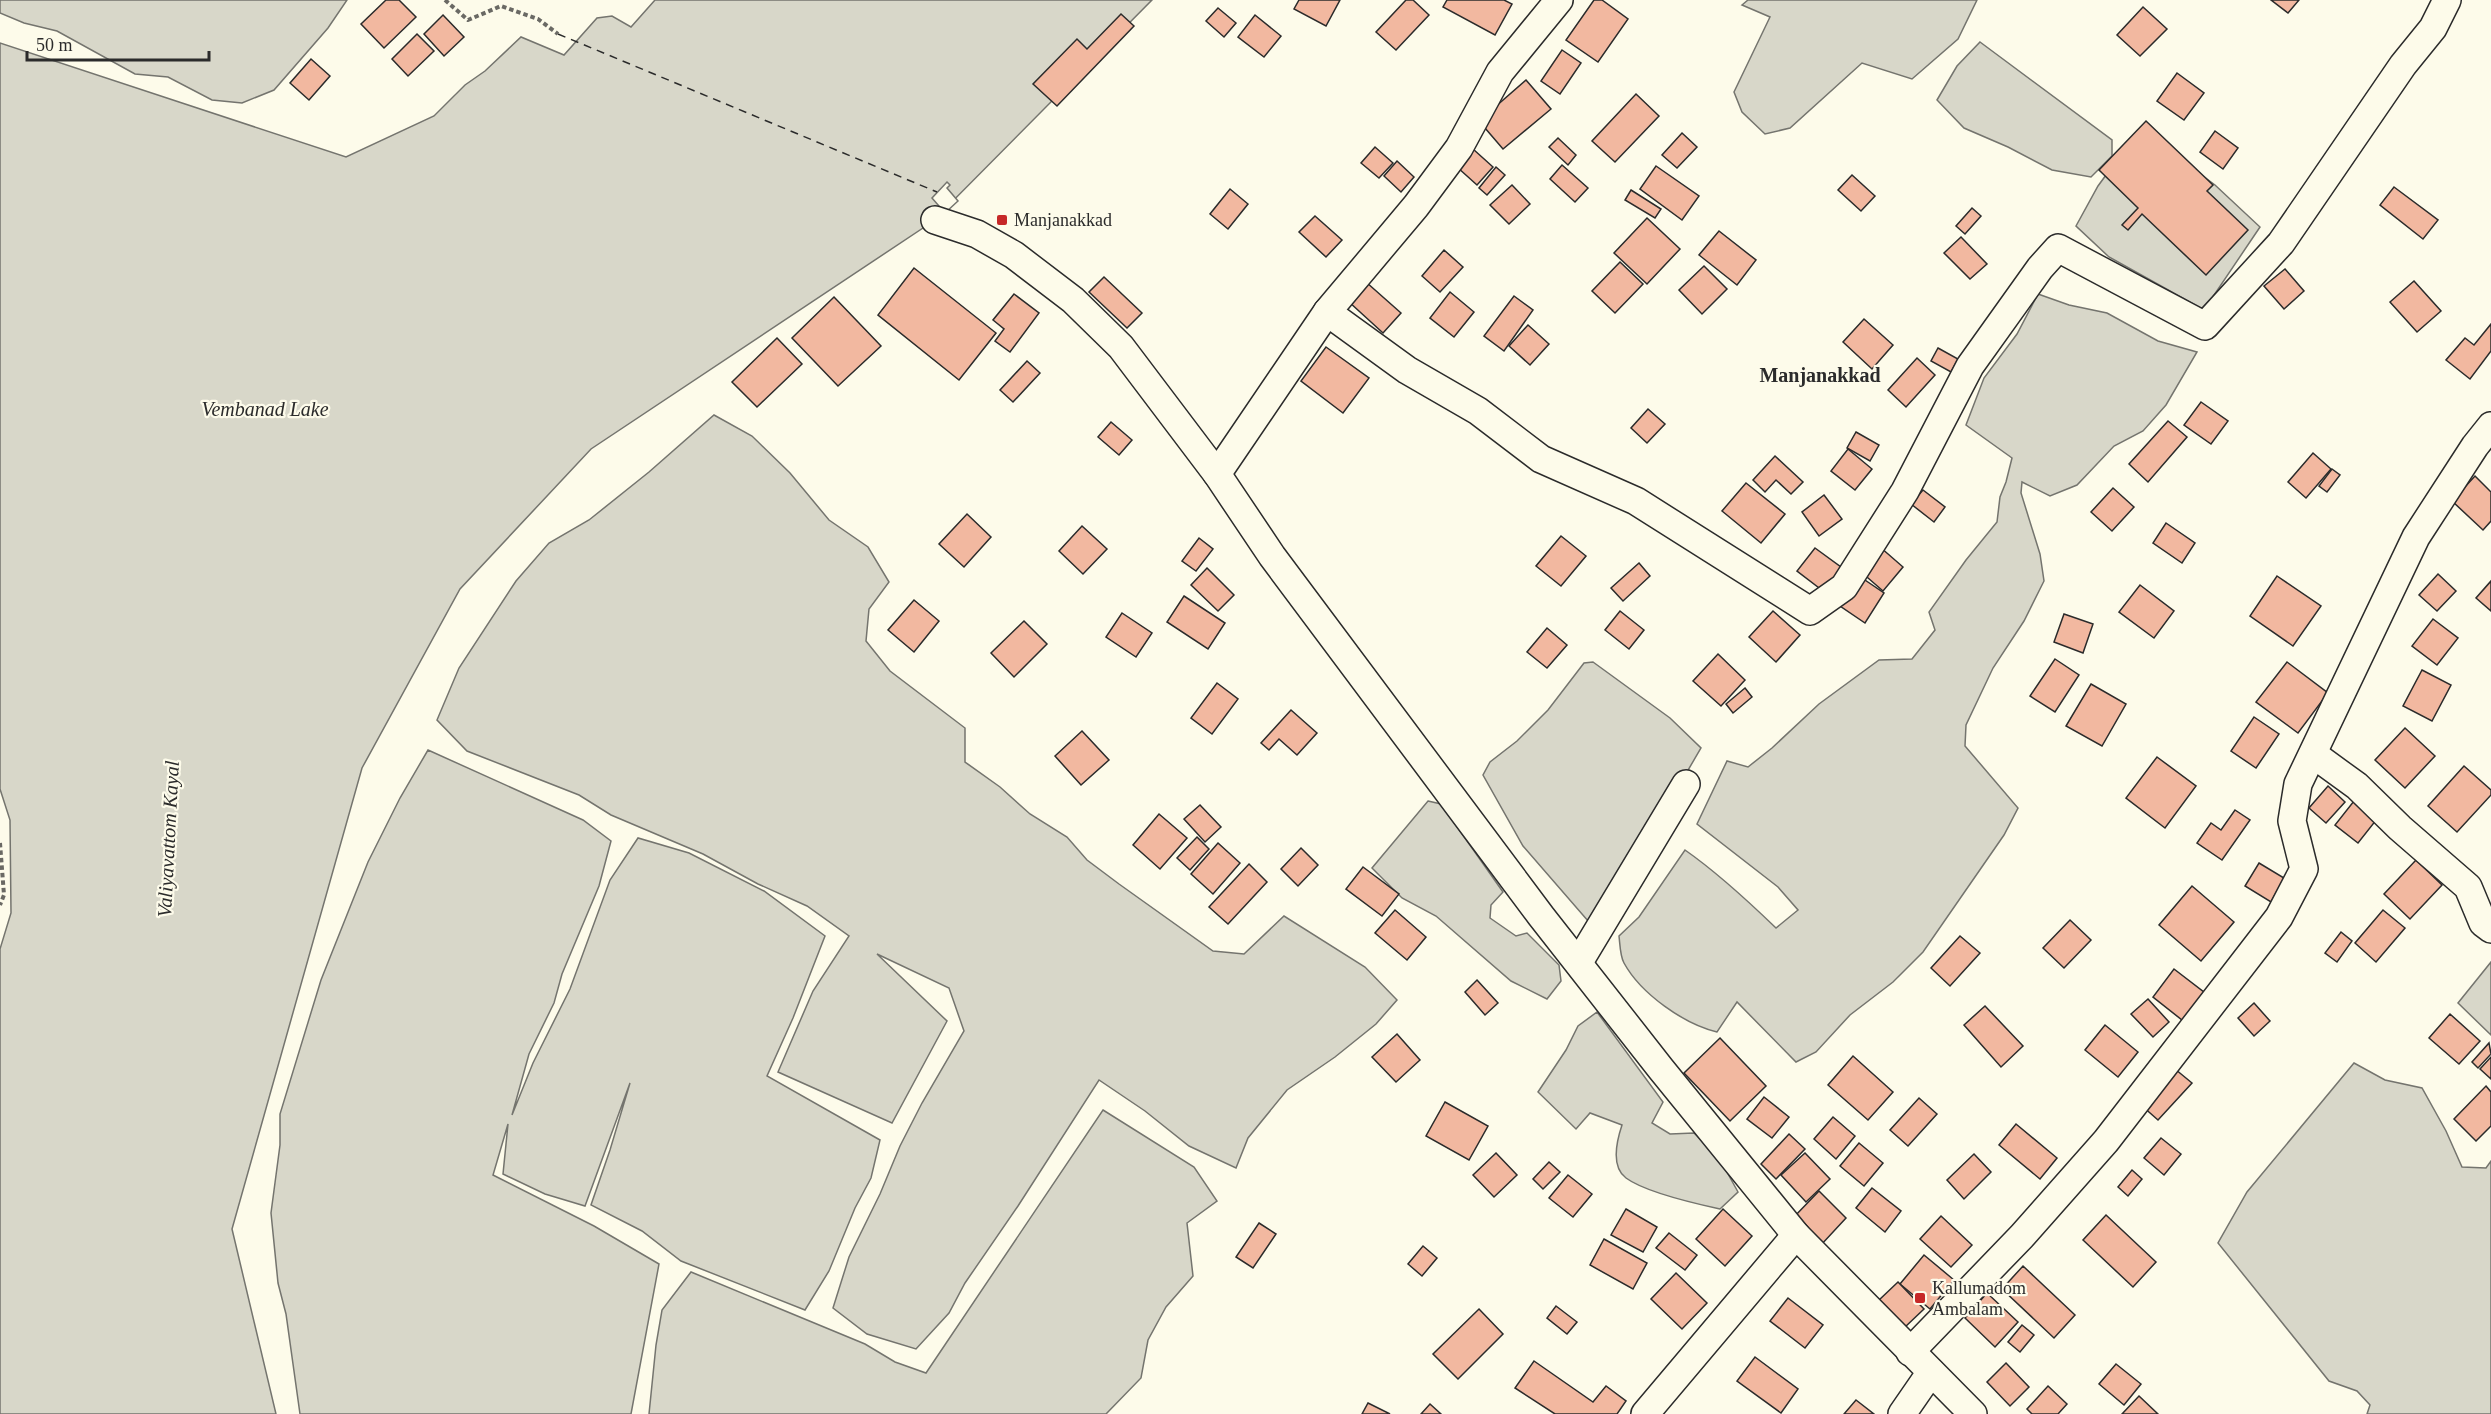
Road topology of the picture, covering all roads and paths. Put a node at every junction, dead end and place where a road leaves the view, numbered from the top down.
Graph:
1 (445, 0) edge
2 (1559, 0) edge
3 (2447, 0) edge
4 (558, 34) dead end
5 (935, 220) dead end
6 (1327, 312) junction
7 (2491, 426) edge
8 (1217, 474) junction
9 (2313, 754) junction
10 (1686, 784) dead end
11 (0, 843) edge
12 (0, 905) edge
13 (2491, 929) edge
14 (1579, 962) junction
15 (1796, 1235) junction
16 (1910, 1352) junction
17 (1931, 1372) junction
18 (1646, 1414) edge
19 (1902, 1414) edge
20 (1973, 1414) edge

1 - 4 path
2 - 6 street
3 - 6 street
5 - 8 street
6 - 8 street
7 - 9 street
8 - 14 street
9 - 13 street
9 - 16 street
10 - 14 street
11 - 12 path
14 - 15 street
15 - 16 street
15 - 18 street
16 - 17 street
17 - 19 street
17 - 20 street

